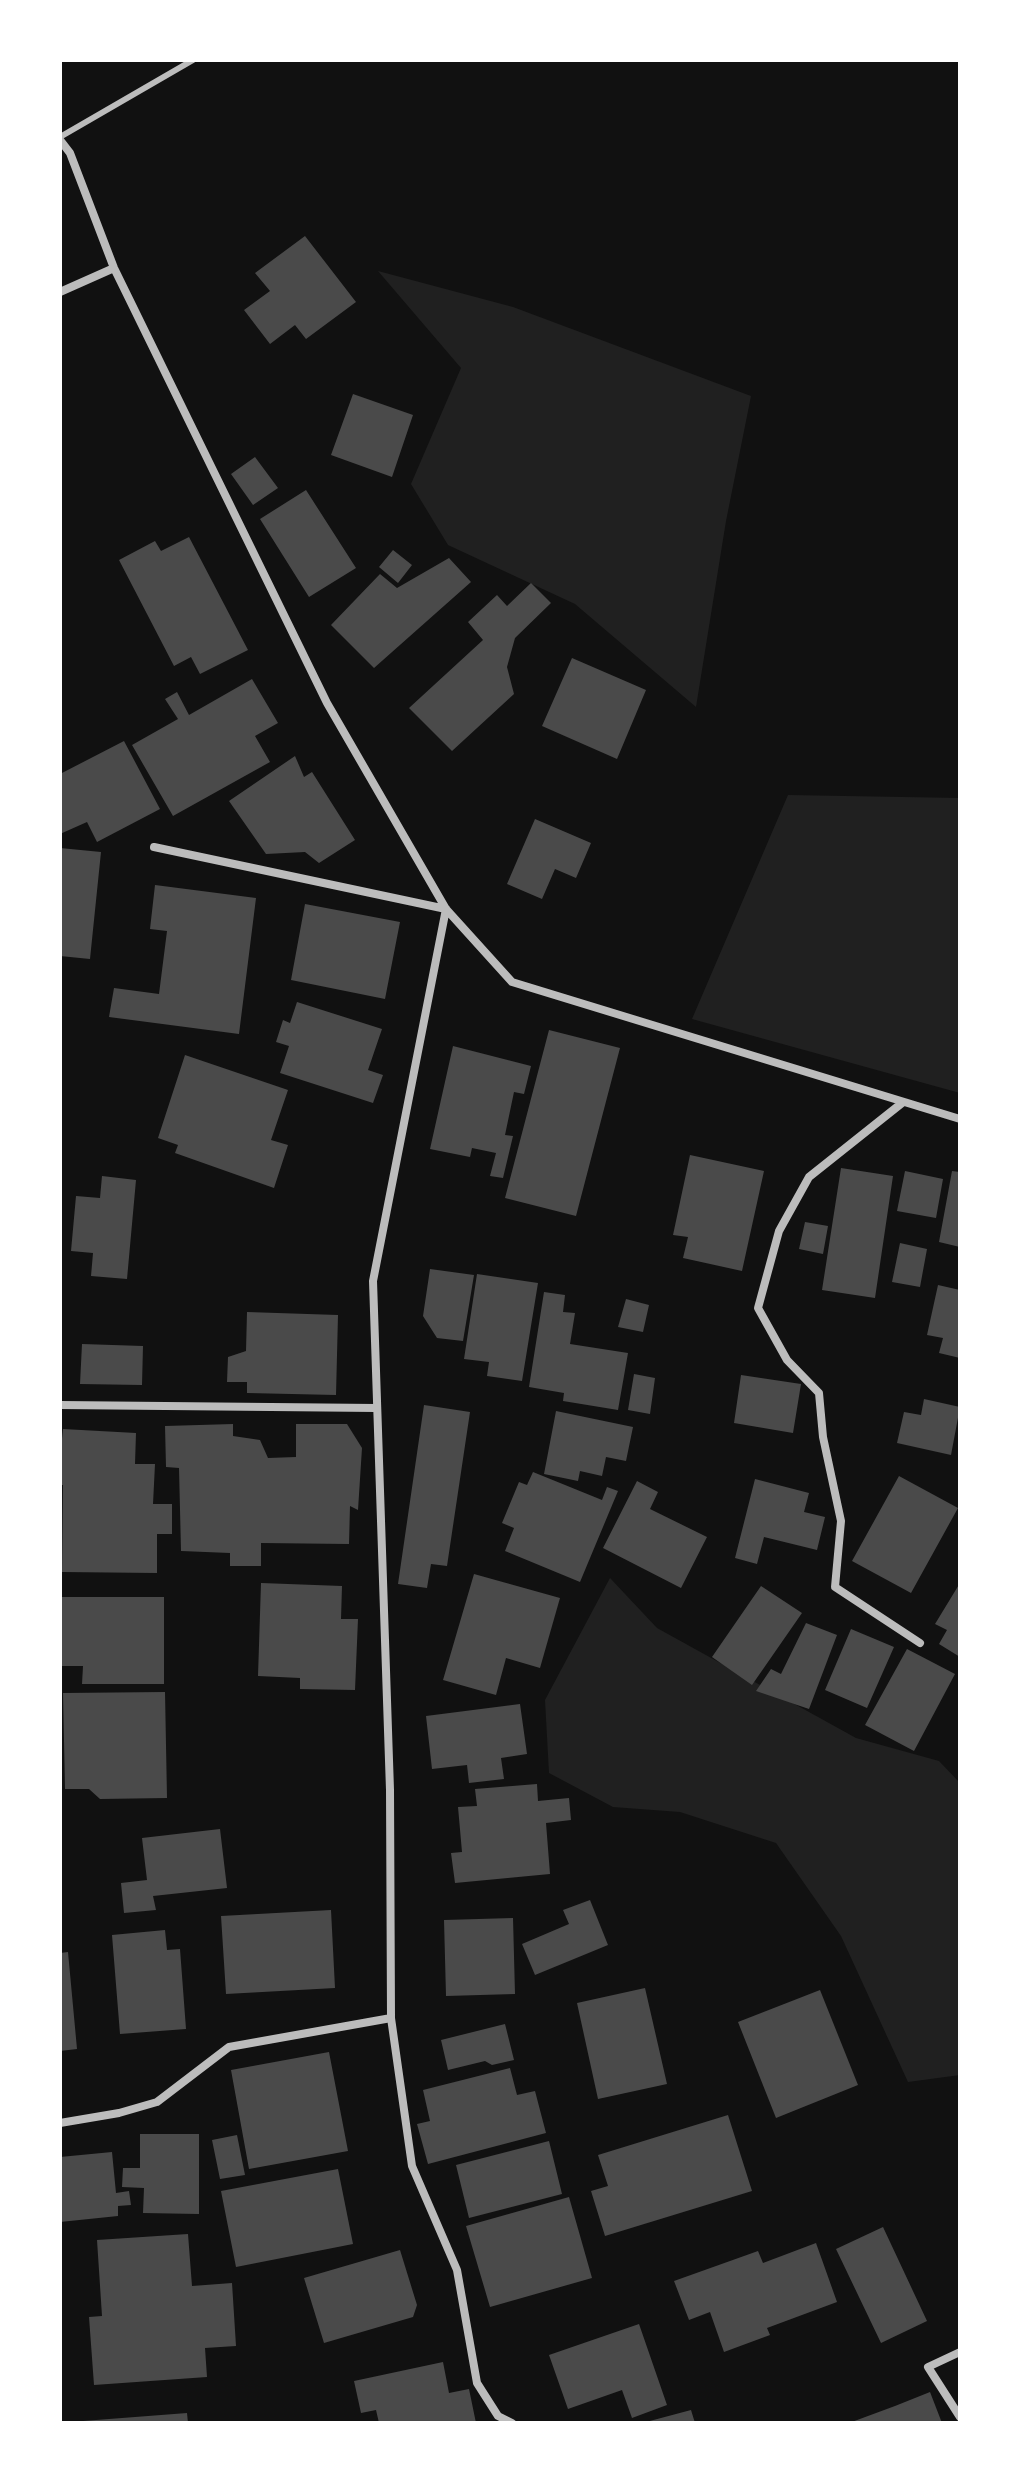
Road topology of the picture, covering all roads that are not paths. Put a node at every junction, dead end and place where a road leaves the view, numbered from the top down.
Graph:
1 (193, 60) edge
2 (60, 138) edge
3 (114, 268) junction
4 (60, 292) edge
5 (154, 847) dead end
6 (446, 909) junction
7 (902, 1103) junction
8 (960, 1119) edge
9 (60, 1405) edge
10 (376, 1408) junction
11 (920, 1643) dead end
12 (391, 2018) junction
13 (60, 2123) edge
14 (960, 2352) edge
15 (960, 2417) edge
16 (512, 2423) edge

1 - 2 lane
2 - 3 street
3 - 4 street
3 - 6 street
5 - 6 street
6 - 7 street
6 - 10 street
7 - 8 street
7 - 11 street
9 - 10 street
10 - 12 street
12 - 13 street
12 - 16 street
14 - 15 street

